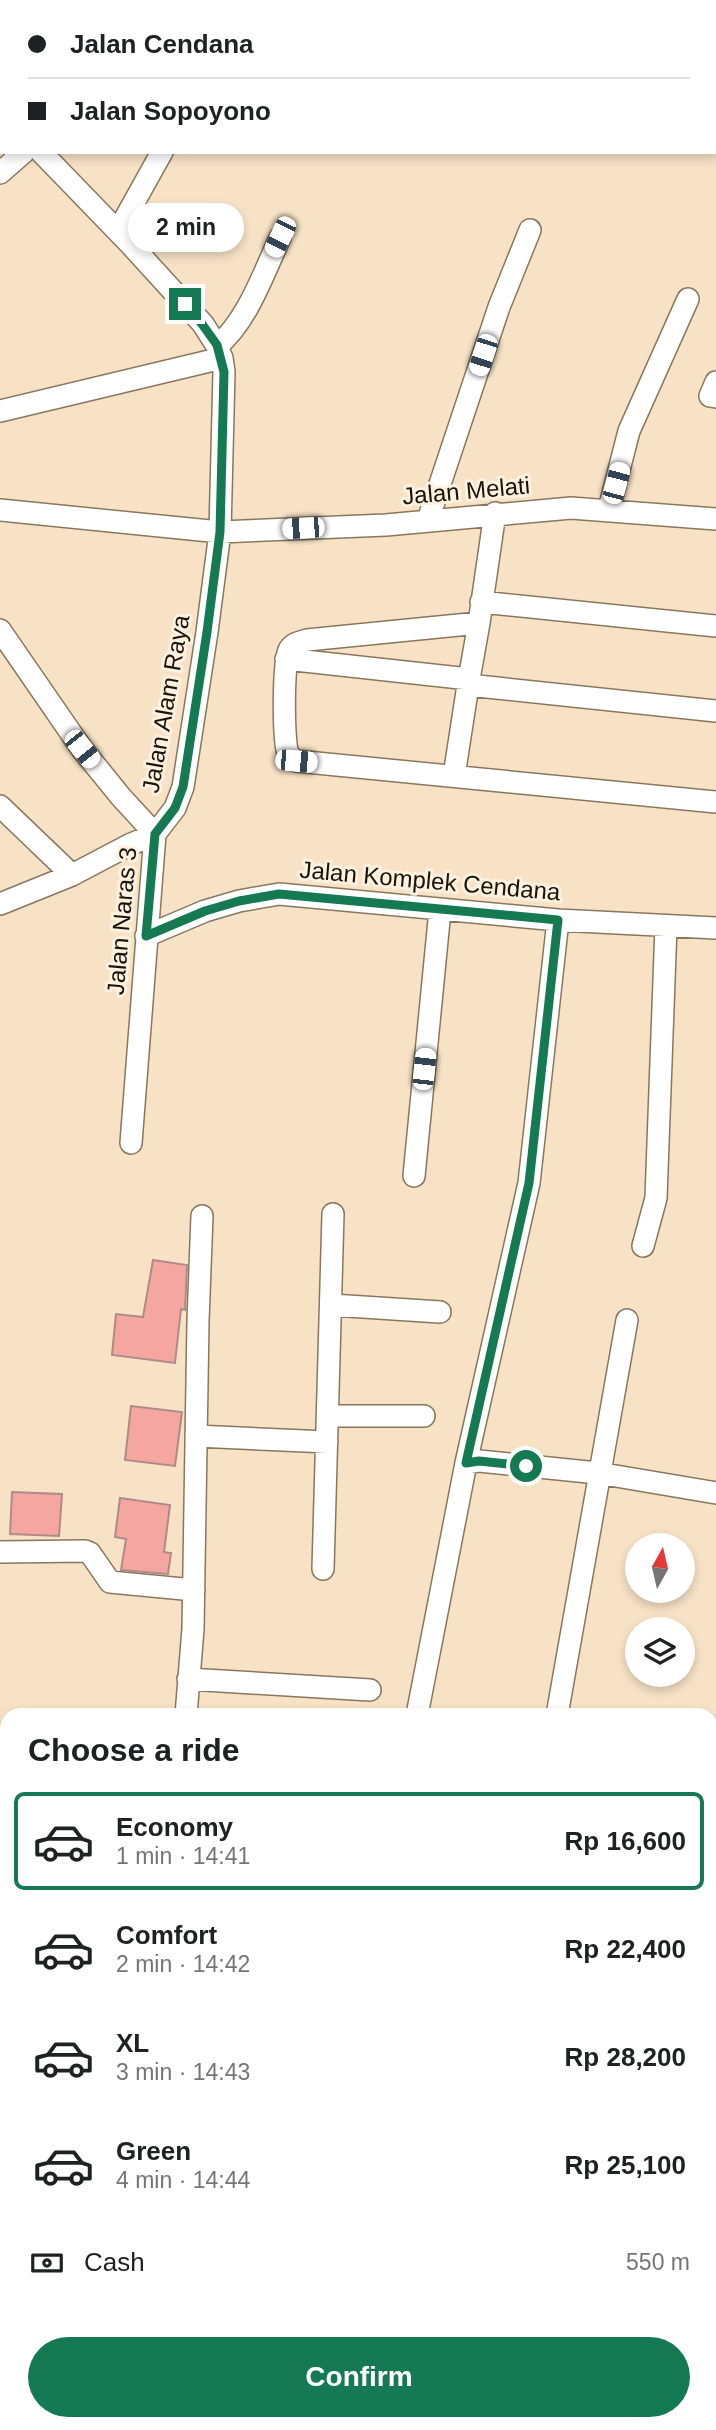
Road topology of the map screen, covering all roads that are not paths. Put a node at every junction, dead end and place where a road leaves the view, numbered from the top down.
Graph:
1 (22, 154) edge
2 (43, 154) edge
3 (161, 154) edge
4 (0, 173) edge
5 (530, 230) dead end
6 (118, 231) junction
7 (280, 237) dead end
8 (688, 299) dead end
9 (219, 352) junction
10 (716, 382) edge
11 (716, 397) edge
12 (0, 411) edge
13 (609, 509) junction
14 (0, 510) edge
15 (495, 513) junction
16 (716, 519) edge
17 (428, 520) junction
18 (220, 532) junction
19 (480, 613) junction
20 (716, 626) edge
21 (0, 630) edge
22 (286, 659) junction
23 (468, 682) junction
24 (716, 711) edge
25 (454, 776) junction
26 (716, 802) edge
27 (0, 806) edge
28 (155, 834) junction
29 (72, 876) junction
30 (0, 904) edge
31 (440, 910) junction
32 (558, 920) junction
33 (666, 926) junction
34 (716, 928) edge
35 (146, 936) junction
36 (131, 1143) dead end
37 (414, 1176) dead end
38 (333, 1214) dead end
39 (202, 1216) dead end
40 (643, 1246) dead end
41 (332, 1305) junction
42 (440, 1312) dead end
43 (626, 1320) dead end
44 (328, 1416) junction
45 (424, 1416) dead end
46 (196, 1436) junction
47 (327, 1442) junction
48 (466, 1463) junction
49 (598, 1473) junction
50 (716, 1493) edge
51 (0, 1552) edge
52 (323, 1569) dead end
53 (194, 1590) junction
54 (188, 1679) junction
55 (370, 1690) dead end
56 (186, 1708) edge
57 (418, 1708) edge
58 (558, 1708) edge

1 - 4 street
2 - 6 street
3 - 6 street
5 - 17 street
6 - 9 street
7 - 9 street
8 - 13 street
9 - 12 street
9 - 18 street, Jalan Alam Raya
10 - 11 street
13 - 15 street, Jalan Melati
13 - 16 street, Jalan Melati
14 - 18 street, Jalan Melati
15 - 17 street, Jalan Melati
15 - 19 street
17 - 18 street, Jalan Melati
18 - 28 street, Jalan Alam Raya
19 - 20 street
19 - 22 street
19 - 23 street
21 - 28 street, Jalan Naras 3
22 - 23 street
22 - 25 street
23 - 24 street
23 - 25 street
25 - 26 street
27 - 29 street
28 - 29 street, Jalan Alam Raya
28 - 35 street, Jalan Naras 3
29 - 30 street, Jalan Alam Raya
31 - 32 street, Jalan Komplek Cendana
31 - 35 street, Jalan Komplek Cendana
31 - 37 street
32 - 33 street, Jalan Komplek Cendana
32 - 48 street
33 - 34 street, Jalan Komplek Cendana
33 - 40 street
35 - 36 street, Jalan Naras 3
38 - 41 street
39 - 46 street
41 - 42 street
41 - 44 street
43 - 49 street
44 - 45 street
44 - 47 street
46 - 47 street
46 - 53 street
47 - 52 street
48 - 49 street
48 - 57 street
49 - 50 street
49 - 58 street
51 - 53 street
53 - 54 street
54 - 55 street
54 - 56 street

